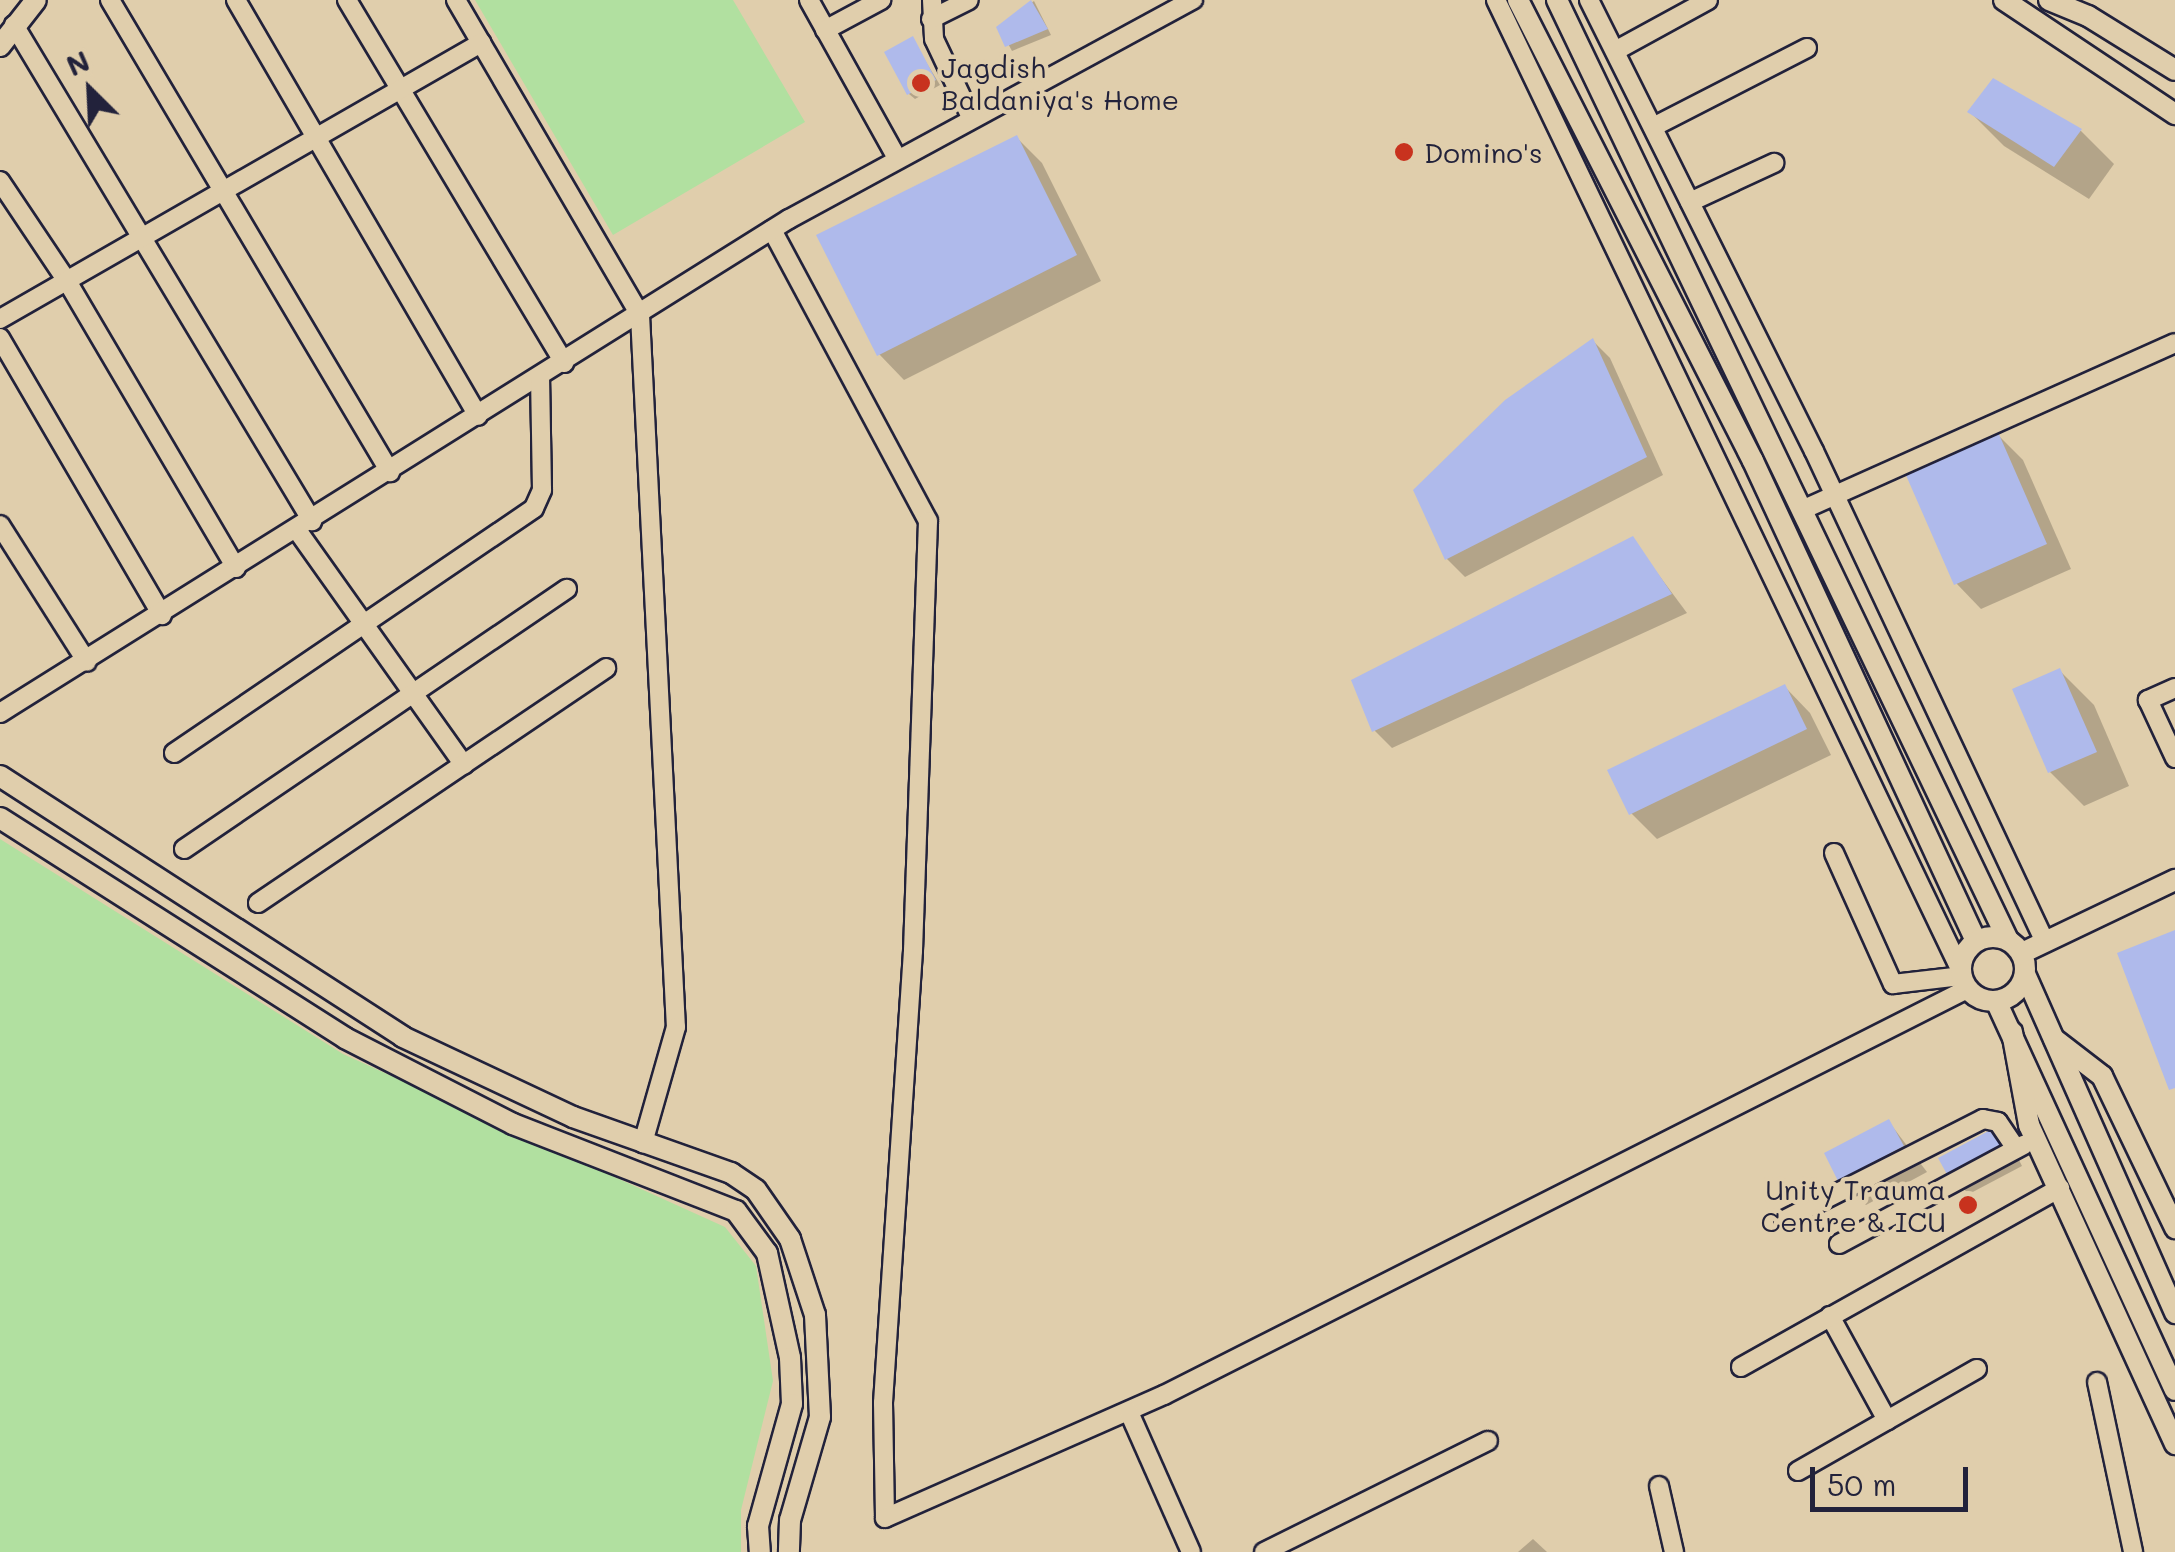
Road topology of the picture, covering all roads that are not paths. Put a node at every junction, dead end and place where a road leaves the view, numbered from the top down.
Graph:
1 (36, 0) edge
2 (110, 0) edge
3 (236, 0) edge
4 (347, 0) edge
5 (456, 0) edge
6 (808, 0) edge
7 (881, 0) edge
8 (968, 0) edge
9 (1194, 0) edge
10 (1496, 0) edge
11 (1518, 0) edge
12 (1557, 0) edge
13 (1590, 0) edge
14 (1708, 0) edge
15 (2004, 0) edge
16 (2049, 0) edge
17 (932, 9) edge
18 (14, 25) junction
19 (825, 30) junction
20 (481, 43) junction
21 (0, 46) edge
22 (1807, 48) dead end
23 (1615, 50) junction
24 (2175, 70) edge
25 (400, 90) junction
26 (2175, 114) edge
27 (970, 116) junction
28 (1653, 128) junction
29 (318, 137) junction
30 (897, 158) junction
31 (1774, 164) dead end
32 (0, 181) edge
33 (228, 189) junction
34 (1690, 202) junction
35 (772, 230) junction
36 (145, 236) junction
37 (67, 281) junction
38 (640, 314) junction
39 (0, 319) edge
40 (0, 338) edge
41 (2175, 343) edge
42 (564, 363) junction
43 (540, 378) junction
44 (478, 416) junction
45 (390, 472) junction
46 (1834, 494) junction
47 (1804, 509) junction
48 (0, 525) edge
49 (304, 525) junction
50 (236, 568) junction
51 (567, 589) dead end
52 (162, 615) junction
53 (364, 624) junction
54 (87, 662) junction
55 (606, 668) dead end
56 (2175, 688) edge
57 (414, 694) junction
58 (1, 710) edge
59 (174, 753) dead end
60 (2175, 758) edge
61 (464, 766) junction
62 (0, 776) edge
63 (0, 818) edge
64 (184, 850) dead end
65 (1834, 853) dead end
66 (2175, 880) edge
67 (258, 903) dead end
68 (1976, 941) junction
69 (2045, 942) junction
70 (2018, 956) junction
71 (1963, 978) junction
72 (1996, 1001) junction
73 (2012, 1032) junction
74 (2054, 1039) junction
75 (2036, 1139) junction
76 (643, 1142) junction
77 (2016, 1149) junction
78 (2060, 1188) junction
79 (1784, 1220) dead end
80 (2175, 1228) edge
81 (1839, 1244) dead end
82 (2175, 1313) edge
83 (1830, 1316) junction
84 (1741, 1367) dead end
85 (1977, 1369) dead end
86 (2097, 1382) dead end
87 (2175, 1390) edge
88 (1129, 1412) junction
89 (1887, 1420) junction
90 (1488, 1440) dead end
91 (2175, 1444) edge
92 (1798, 1471) dead end
93 (1659, 1486) dead end
94 (760, 1552) edge
95 (789, 1552) edge
96 (1191, 1552) edge
97 (1264, 1552) edge
98 (1674, 1552) edge
99 (2133, 1552) edge

1 - 18 street
2 - 33 street
3 - 29 street
4 - 25 street
5 - 20 street
6 - 19 street
7 - 19 street
8 - 17 street
9 - 27 street
10 - 71 street
11 - 68 street
12 - 47 street
13 - 23 street
14 - 23 street
15 - 26 street
16 - 24 street
17 - 27 street
18 - 21 street
18 - 36 street
19 - 30 street
20 - 25 street
20 - 38 street
22 - 28 street
23 - 28 street
25 - 29 street
25 - 42 street
27 - 30 street
28 - 34 street
29 - 33 street
29 - 44 street
30 - 35 street
31 - 34 street
32 - 37 street
33 - 36 street
33 - 45 street
34 - 46 street
35 - 38 street
35 - 88 street
36 - 37 street
36 - 49 street
37 - 39 street
37 - 50 street
38 - 42 street
38 - 76 street
40 - 52 street
41 - 46 street
42 - 43 street
43 - 44 street
43 - 53 street
44 - 45 street
45 - 49 street
46 - 47 street
46 - 69 street
47 - 70 street
48 - 54 street
49 - 50 street
49 - 53 street
50 - 52 street
51 - 57 street
52 - 54 street
53 - 57 street
53 - 59 street
54 - 58 street
55 - 61 street
56 - 60 street
57 - 61 street
57 - 64 street
61 - 67 street
62 - 76 street
63 - 94 street
65 - 71 street
66 - 69 street
68 - 70 street
68 - 71 street
69 - 70 street
70 - 72 street
70 - 74 street
71 - 72 street
71 - 88 street
72 - 73 street
73 - 75 street
73 - 87 street
74 - 80 street
74 - 82 street
75 - 77 street
75 - 78 street
76 - 95 street
77 - 79 street
77 - 81 street
78 - 83 street
78 - 91 street
83 - 84 street
83 - 89 street
85 - 89 street
86 - 99 street
88 - 96 street
89 - 92 street
90 - 97 street
93 - 98 street

